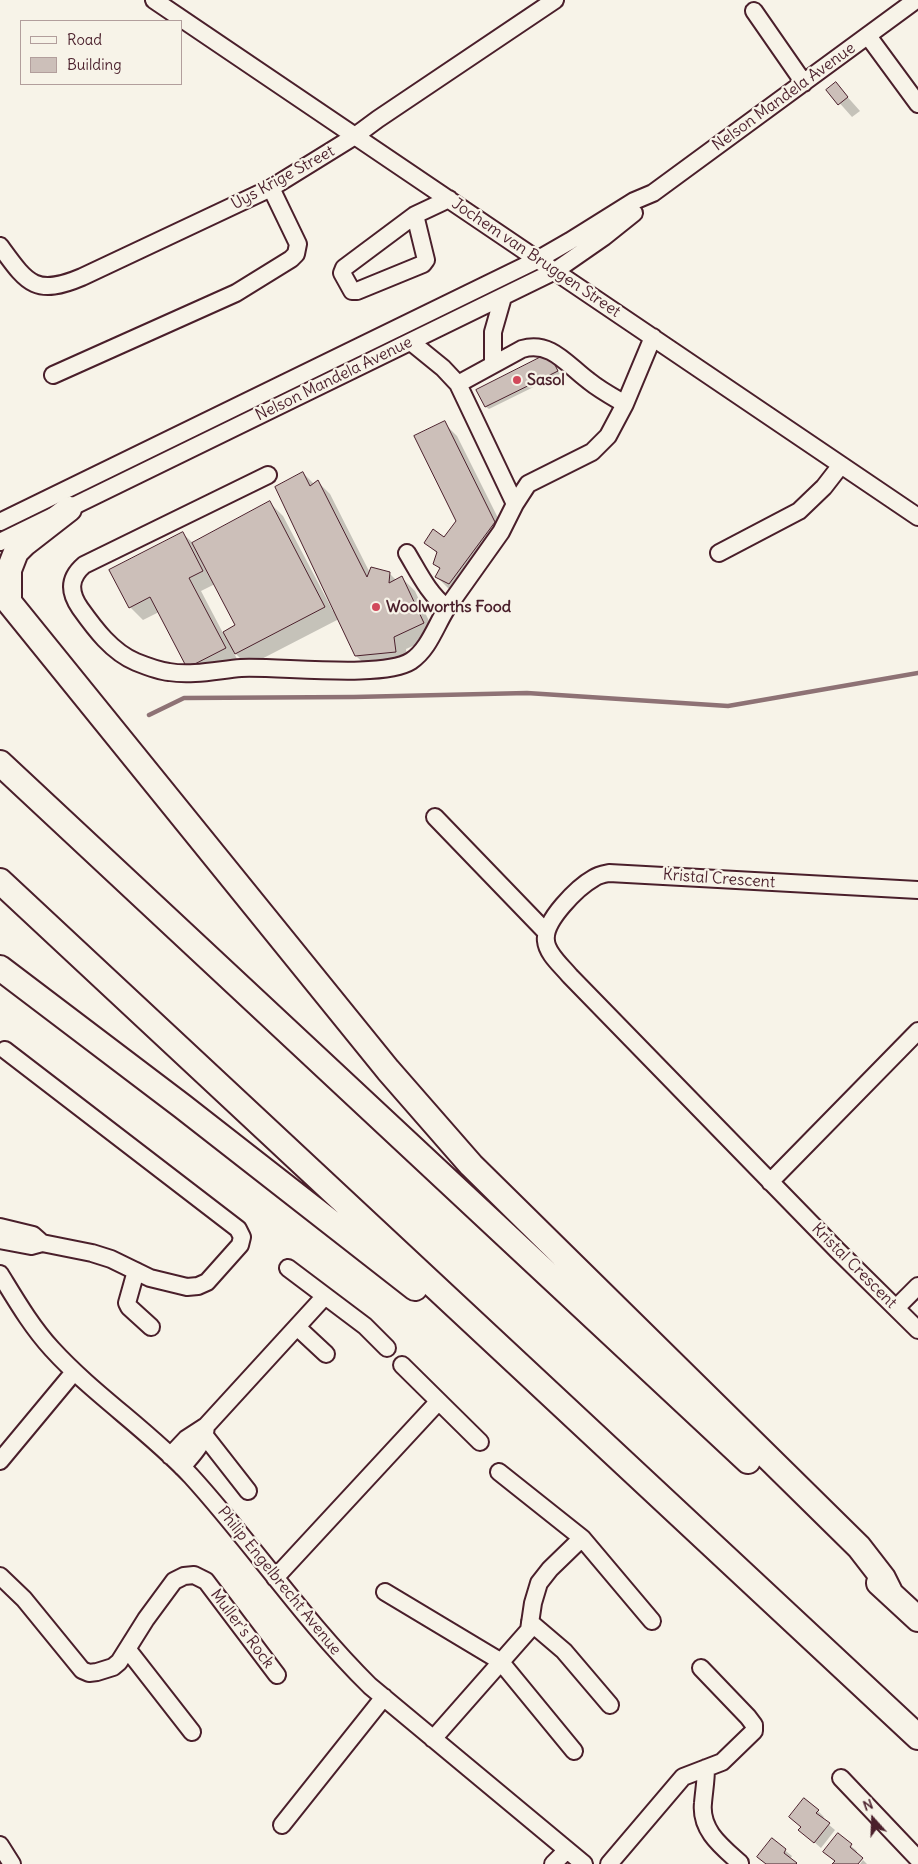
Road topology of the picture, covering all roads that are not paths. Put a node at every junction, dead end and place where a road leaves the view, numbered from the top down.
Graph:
1 (154, 0) edge
2 (555, 0) edge
3 (916, 0) edge
4 (754, 11) dead end
5 (868, 36) junction
6 (804, 82) junction
7 (918, 104) edge
8 (355, 136) junction
9 (271, 188) junction
10 (653, 193) junction
11 (449, 199) junction
12 (415, 215) junction
13 (0, 246) edge
14 (537, 260) junction
15 (555, 271) junction
16 (503, 297) junction
17 (653, 336) junction
18 (411, 342) junction
19 (493, 364) junction
20 (53, 375) dead end
21 (458, 384) junction
22 (625, 404) junction
23 (841, 465) junction
24 (268, 475) dead end
25 (515, 504) junction
26 (69, 509) junction
27 (918, 517) edge
28 (0, 522) edge
29 (0, 542) edge
30 (407, 553) dead end
31 (718, 554) dead end
32 (5, 597) edge
33 (447, 608) junction
34 (0, 763) edge
35 (434, 817) dead end
36 (0, 881) edge
37 (918, 890) edge
38 (546, 932) junction
39 (0, 968) edge
40 (918, 1031) edge
41 (5, 1050) dead end
42 (770, 1182) junction
43 (0, 1227) edge
44 (0, 1240) edge
45 (42, 1243) junction
46 (288, 1268) dead end
47 (136, 1271) junction
48 (0, 1274) edge
49 (918, 1286) edge
50 (324, 1296) junction
51 (896, 1308) junction
52 (151, 1327) dead end
53 (297, 1327) junction
54 (918, 1330) edge
55 (489, 1338) junction
56 (387, 1348) dead end
57 (326, 1354) dead end
58 (402, 1365) dead end
59 (74, 1372) junction
60 (438, 1402) junction
61 (206, 1431) junction
62 (480, 1442) dead end
63 (0, 1461) edge
64 (176, 1461) junction
65 (499, 1472) dead end
66 (248, 1491) dead end
67 (582, 1538) junction
68 (0, 1576) edge
69 (275, 1578) junction
70 (385, 1592) dead end
71 (891, 1594) junction
72 (918, 1619) edge
73 (652, 1621) dead end
74 (530, 1622) junction
75 (128, 1650) junction
76 (500, 1661) junction
77 (700, 1668) dead end
78 (277, 1675) dead end
79 (384, 1697) junction
80 (610, 1705) dead end
81 (192, 1732) dead end
82 (918, 1737) edge
83 (433, 1739) junction
84 (574, 1751) dead end
85 (706, 1768) junction
86 (841, 1778) dead end
87 (282, 1825) dead end
88 (0, 1845) edge
89 (567, 1850) junction
90 (918, 1859) edge
91 (740, 1863) dead end
92 (12, 1864) edge
93 (553, 1864) edge
94 (584, 1864) edge
95 (609, 1864) edge

1 - 8 street, Jochem van Bruggen Street
2 - 8 street, Uys Krige Street
3 - 5 street, Nelson Mandela Avenue
4 - 6 street
5 - 6 street, Nelson Mandela Avenue
5 - 7 street
6 - 10 street, Nelson Mandela Avenue
8 - 9 street, Uys Krige Street
8 - 11 street, Jochem van Bruggen Street
9 - 13 street, Uys Krige Street
9 - 20 street
10 - 14 street, Nelson Mandela Avenue
10 - 15 street, Nelson Mandela Avenue
11 - 12 street
11 - 14 street, Jochem van Bruggen Street
12 - 12 street
14 - 15 street, Jochem van Bruggen Street
14 - 28 street, Nelson Mandela Avenue
15 - 16 street, Nelson Mandela Avenue
15 - 17 street, Jochem van Bruggen Street
16 - 18 street, Nelson Mandela Avenue
16 - 19 street
17 - 22 street
17 - 23 street, Jochem van Bruggen Street
18 - 21 street
18 - 26 street, Nelson Mandela Avenue
19 - 21 street
19 - 22 street
21 - 25 street
22 - 25 street
23 - 27 street, Jochem van Bruggen Street
23 - 31 street
24 - 33 street
25 - 33 street
26 - 29 street, Nelson Mandela Avenue
26 - 32 highway
30 - 33 street
32 - 71 highway
34 - 71 highway
35 - 38 street, Kristal Crescent
36 - 55 highway
37 - 38 street, Kristal Crescent
38 - 42 street, Kristal Crescent
39 - 55 highway
40 - 42 street
41 - 47 street
42 - 51 street, Kristal Crescent
43 - 45 street
44 - 45 street
45 - 47 street
46 - 50 street
47 - 52 street
48 - 59 street, Philip Engelbrecht Avenue
49 - 51 street
50 - 53 street
50 - 56 street
51 - 54 street, Kristal Crescent
53 - 57 street
53 - 61 street
55 - 82 highway
58 - 60 street
59 - 63 street
59 - 64 street, Philip Engelbrecht Avenue
60 - 62 street
60 - 69 street
61 - 64 street
61 - 66 street
64 - 69 street, Philip Engelbrecht Avenue
65 - 67 street
67 - 73 street
67 - 74 street
68 - 75 street, Muller's Rock
69 - 79 street, Philip Engelbrecht Avenue
70 - 76 street
71 - 72 highway
74 - 76 street
74 - 80 street
75 - 78 street, Muller's Rock
75 - 81 street
76 - 83 street
76 - 84 street
77 - 85 street
79 - 83 street, Philip Engelbrecht Avenue
79 - 87 street
83 - 89 street, Philip Engelbrecht Avenue
85 - 91 street
85 - 95 street
86 - 90 street
88 - 92 street
89 - 93 street
89 - 94 street, Philip Engelbrecht Avenue

